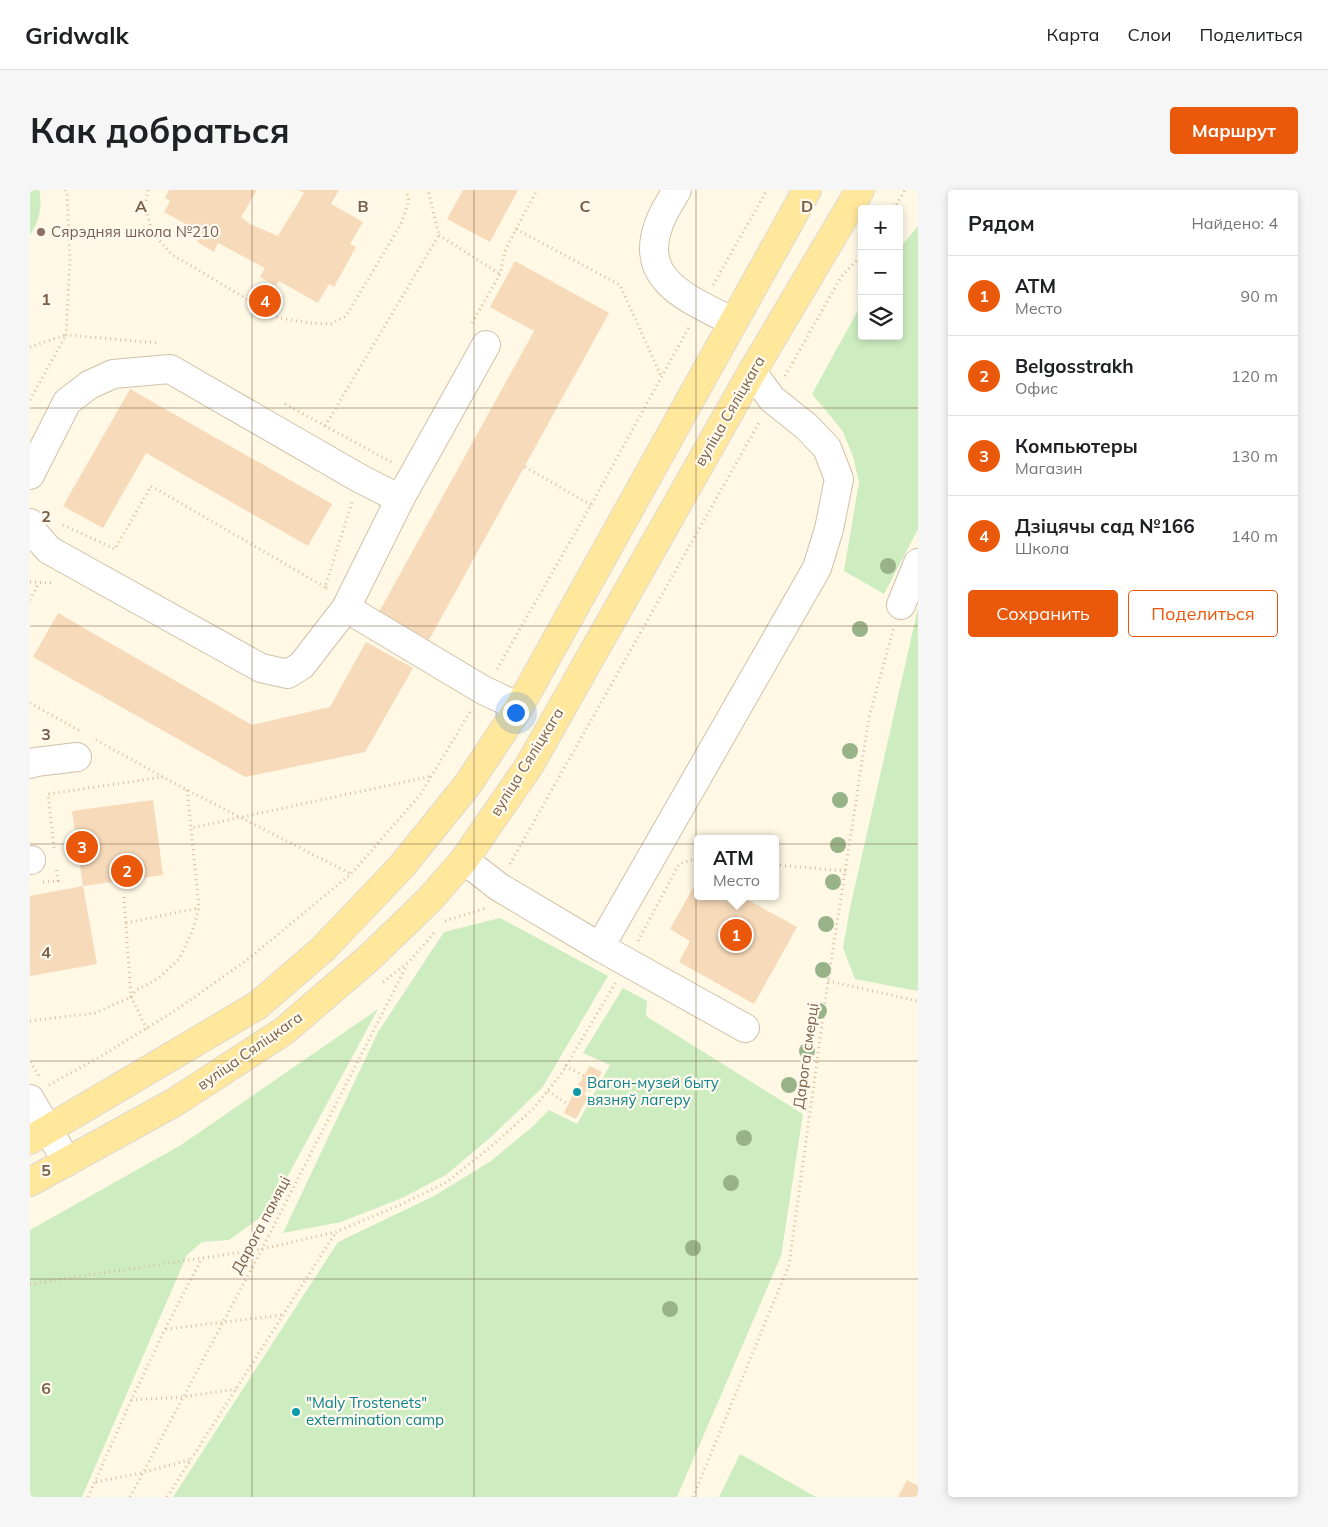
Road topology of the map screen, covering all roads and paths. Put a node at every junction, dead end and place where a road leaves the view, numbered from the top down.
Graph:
1 (65, 190) edge
2 (148, 190) edge
3 (406, 190) edge
4 (428, 190) edge
5 (537, 190) edge
6 (677, 190) edge
7 (807, 190) edge
8 (860, 190) edge
9 (905, 190) edge
10 (896, 205) edge
11 (516, 229) junction
12 (439, 235) junction
13 (500, 274) junction
14 (734, 322) junction
15 (66, 335) junction
16 (478, 335) joint
17 (163, 343) dead end
18 (30, 346) edge
19 (752, 372) junction
20 (661, 376) dead end
21 (30, 400) edge
22 (282, 402) dead end
23 (325, 426) junction
24 (398, 455) dead end
25 (524, 467) dead end
26 (30, 475) edge
27 (400, 499) junction
28 (591, 505) dead end
29 (43, 522) edge
30 (918, 563) edge
31 (40, 582) dead end
32 (325, 587) dead end
33 (30, 600) edge
34 (901, 605) joint
35 (346, 608) junction
36 (31, 704) edge
37 (519, 707) junction
38 (30, 709) edge
39 (85, 743) junction
40 (30, 764) edge
41 (432, 776) dead end
42 (163, 777) junction
43 (187, 790) junction
44 (241, 817) junction
45 (191, 828) junction
46 (694, 859) edge
47 (464, 860) junction
48 (42, 863) edge
49 (779, 864) edge
50 (846, 871) junction
51 (351, 874) dead end
52 (124, 897) dead end
53 (198, 908) junction
54 (126, 923) junction
55 (600, 947) junction
56 (409, 962) dead end
57 (627, 962) junction
58 (828, 981) junction
59 (131, 997) junction
60 (918, 1001) edge
61 (30, 1021) edge
62 (745, 1028) dead end
63 (147, 1029) dead end
64 (566, 1066) junction
65 (584, 1076) dead end
66 (548, 1091) junction
67 (30, 1099) edge
68 (568, 1104) dead end
69 (40, 1135) edge
70 (67, 1162) junction
71 (30, 1182) edge
72 (336, 1232) junction
73 (262, 1249) junction
74 (203, 1257) junction
75 (30, 1284) edge
76 (284, 1315) junction
77 (221, 1323) junction
78 (165, 1329) junction
79 (236, 1389) junction
80 (182, 1397) junction
81 (131, 1400) junction
82 (192, 1459) junction
83 (141, 1473) junction
84 (95, 1482) junction
85 (88, 1497) edge
86 (130, 1497) edge
87 (168, 1497) edge
88 (693, 1497) edge

1 - 15 path
2 - 3 path
4 - 12 path
5 - 11 path
6 - 14 street
7 - 14 main road
8 - 19 main road, вуліца Сяліцкага
9 - 10 path
11 - 13 path
11 - 20 path
12 - 13 path
12 - 23 path
13 - 16 path
14 - 37 main road
15 - 17 path
15 - 18 path
15 - 21 path
16 - 27 street
19 - 47 main road, вуліца Сяліцкага
19 - 55 street
22 - 23 path
23 - 24 path
25 - 28 path
26 - 27 street
27 - 35 street
29 - 32 path
29 - 35 street
30 - 34 street
31 - 33 path
34 - 50 path, Дарога смерці
35 - 37 street
36 - 38 path
36 - 39 path
37 - 69 main road
39 - 40 street
39 - 42 path
41 - 44 path
42 - 43 path
42 - 48 path
43 - 44 path
43 - 45 path
44 - 45 path
44 - 51 path
45 - 53 path
46 - 57 path
47 - 55 street
47 - 70 main road, вуліца Сяліцкага
49 - 50 path
50 - 58 path, Дарога смерці
52 - 54 path
53 - 54 path
53 - 59 path
54 - 59 path
55 - 57 street
56 - 73 path, Дарога памяці
57 - 62 street
57 - 64 path
58 - 60 path
58 - 88 path, Дарога смерці
59 - 61 path
59 - 63 path
64 - 65 path
64 - 66 path
66 - 68 path
66 - 72 path
67 - 69 street
69 - 70 street
70 - 71 main road, вуліца Сяліцкага
72 - 73 path
72 - 76 path
73 - 74 path
73 - 77 path, Дарога памяці
74 - 75 path
74 - 78 path
76 - 77 path
76 - 79 path
77 - 78 path
77 - 80 path, Дарога памяці
78 - 81 path
79 - 80 path
79 - 82 path
80 - 81 path
80 - 83 path, Дарога памяці
81 - 84 path
82 - 83 path
82 - 87 path
83 - 84 path
83 - 86 path, Дарога памяці
84 - 85 path

